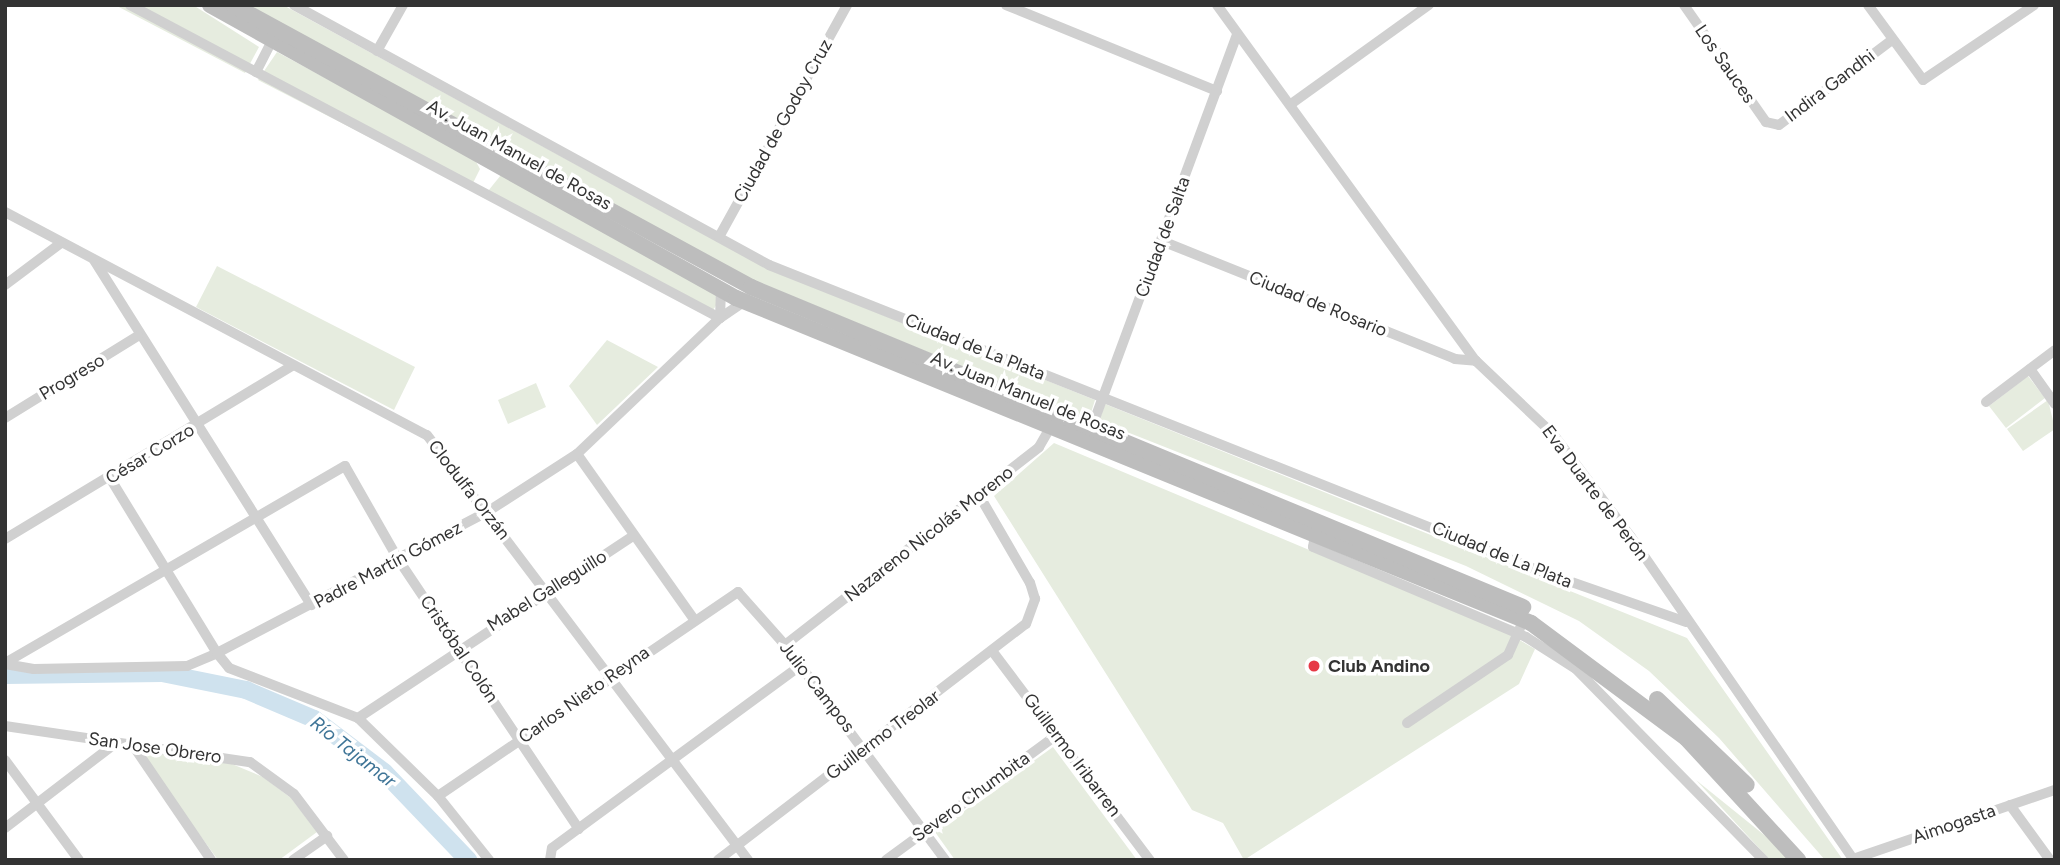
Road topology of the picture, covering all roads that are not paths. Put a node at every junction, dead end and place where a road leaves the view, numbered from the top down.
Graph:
1 (130, 5) edge
2 (210, 5) edge
3 (233, 5) edge
4 (294, 5) edge
5 (403, 5) edge
6 (847, 5) edge
7 (1006, 5) edge
8 (1217, 5) edge
9 (1429, 5) edge
10 (1684, 5) edge
11 (1868, 5) edge
12 (2035, 5) edge
13 (1237, 34) junction
14 (272, 40) junction
15 (1892, 40) junction
16 (377, 51) junction
17 (256, 72) junction
18 (1217, 91) junction
19 (1291, 104) junction
20 (1766, 122) joint
21 (5, 212) edge
22 (719, 237) junction
23 (1161, 241) junction
24 (61, 243) junction
25 (94, 260) junction
26 (5, 285) edge
27 (721, 290) junction
28 (744, 301) junction
29 (720, 318) junction
30 (138, 336) junction
31 (2055, 350) edge
32 (1476, 360) junction
33 (293, 365) junction
34 (2030, 369) junction
35 (1102, 398) junction
36 (1986, 402) dead end
37 (2055, 404) edge
38 (1058, 410) junction
39 (5, 418) edge
40 (197, 426) junction
41 (1052, 427) junction
42 (1090, 432) junction
43 (577, 454) junction
44 (110, 478) junction
45 (979, 495) junction
46 (487, 512) junction
47 (255, 517) junction
48 (633, 536) junction
49 (5, 539) edge
50 (398, 559) junction
51 (168, 568) junction
52 (546, 591) junction
53 (731, 594) joint
54 (311, 605) junction
55 (693, 618) junction
56 (1686, 622) junction
57 (1520, 626) junction
58 (785, 645) junction
59 (457, 648) junction
60 (993, 652) junction
61 (217, 653) junction
62 (5, 664) edge
63 (800, 666) junction
64 (611, 678) junction
65 (358, 718) junction
66 (1407, 723) dead end
67 (5, 726) edge
68 (1057, 735) junction
69 (520, 740) junction
70 (117, 741) junction
71 (132, 744) junction
72 (864, 749) junction
73 (5, 760) edge
74 (674, 762) junction
75 (2055, 790) edge
76 (438, 796) junction
77 (38, 804) junction
78 (2010, 805) junction
79 (5, 828) edge
80 (579, 829) junction
81 (924, 831) junction
82 (327, 836) junction
83 (738, 846) junction
84 (549, 857) edge
85 (1854, 859) edge
86 (79, 860) edge
87 (211, 860) edge
88 (293, 860) edge
89 (344, 860) edge
90 (489, 860) edge
91 (718, 860) edge
92 (748, 860) edge
93 (886, 860) edge
94 (945, 860) edge
95 (1150, 860) edge
96 (1764, 860) edge
97 (1798, 860) edge
98 (1808, 860) edge
99 (2050, 860) edge

1 - 17 street
2 - 14 main road, Av. Juan Manuel de Rosas
3 - 38 main road, Av. Juan Manuel de Rosas
4 - 16 street, Ciudad de La Plata
5 - 16 street
6 - 22 street, Ciudad de Godoy Cruz
7 - 18 street
8 - 13 street, Eva Duarte de Perón
9 - 19 street
10 - 20 street, Los Sauces
11 - 15 street
12 - 15 street
13 - 18 street, Ciudad de Salta
13 - 19 street, Eva Duarte de Perón
14 - 17 street
14 - 27 main road, Av. Juan Manuel de Rosas
15 - 20 street, Indira Gandhi
16 - 22 street, Ciudad de La Plata
17 - 29 street
18 - 23 street, Ciudad de Salta
19 - 32 street, Eva Duarte de Perón
21 - 24 street, Clodulfa Orzán
22 - 35 street, Ciudad de La Plata
23 - 32 street, Ciudad de Rosario
23 - 35 street, Ciudad de Salta
24 - 25 street, Clodulfa Orzán
24 - 26 street
25 - 30 street
25 - 33 street, Clodulfa Orzán
27 - 28 main road, Av. Juan Manuel de Rosas
27 - 29 street
28 - 29 street, Padre Martín Gómez
28 - 41 main road, Av. Juan Manuel de Rosas
29 - 43 street, Padre Martín Gómez
30 - 39 street, Progreso
30 - 40 street
31 - 34 street
32 - 56 street, Eva Duarte de Perón
33 - 40 street, César Corzo
33 - 46 street, Clodulfa Orzán
34 - 36 street
34 - 37 street
35 - 42 street, Ciudad de Salta
35 - 56 street, Ciudad de La Plata
38 - 41 street, Nazareno Nicolás Moreno
38 - 42 main road, Av. Juan Manuel de Rosas
40 - 44 street, César Corzo
40 - 47 street
41 - 42 main road, Av. Juan Manuel de Rosas
41 - 45 street, Nazareno Nicolás Moreno
42 - 57 main road, Av. Juan Manuel de Rosas
42 - 98 main road, Av. Juan Manuel de Rosas
43 - 46 street, Padre Martín Gómez
43 - 48 street
44 - 49 street, César Corzo
44 - 51 street
45 - 58 street, Nazareno Nicolás Moreno
45 - 60 street, Guillermo Treolar
46 - 50 street, Padre Martín Gómez
46 - 52 street, Clodulfa Orzán
47 - 50 street, Cristóbal Colón
47 - 51 street
47 - 54 street
48 - 52 street, Mabel Galleguillo
48 - 55 street
50 - 54 street, Padre Martín Gómez
50 - 59 street, Cristóbal Colón
51 - 61 street
51 - 62 street
52 - 59 street, Mabel Galleguillo
52 - 64 street, Clodulfa Orzán
53 - 55 street, Carlos Nieto Reyna
53 - 58 street, Julio Campos
54 - 61 street, Padre Martín Gómez
55 - 64 street, Carlos Nieto Reyna
56 - 85 street, Eva Duarte de Perón
57 - 66 street
57 - 96 street
57 - 97 main road, Av. Juan Manuel de Rosas
58 - 63 street, Julio Campos
59 - 65 street, Mabel Galleguillo
59 - 69 street, Cristóbal Colón
60 - 68 street, Guillermo Iribarren
60 - 72 street, Guillermo Treolar
61 - 62 street, Padre Martín Gómez
61 - 65 street
63 - 72 street, Julio Campos
63 - 74 street
64 - 69 street, Carlos Nieto Reyna
64 - 74 street, Clodulfa Orzán
65 - 76 street
67 - 70 street, San Jose Obrero
68 - 81 street, Severo Chumbita
68 - 95 street, Guillermo Iribarren
69 - 76 street, Carlos Nieto Reyna
69 - 80 street, Cristóbal Colón
70 - 71 street, San Jose Obrero
70 - 77 street
71 - 82 street, San Jose Obrero
71 - 87 street
72 - 81 street, Julio Campos
72 - 83 street, Guillermo Treolar
73 - 77 street
74 - 80 street
74 - 83 street, Clodulfa Orzán
75 - 78 street, Aimogasta
76 - 90 street
77 - 79 street
77 - 86 street
78 - 85 street, Aimogasta
78 - 99 street
80 - 84 street
81 - 93 street, Severo Chumbita
81 - 94 street, Julio Campos
82 - 88 street
82 - 89 street, San Jose Obrero
83 - 91 street, Guillermo Treolar
83 - 92 street, Clodulfa Orzán

